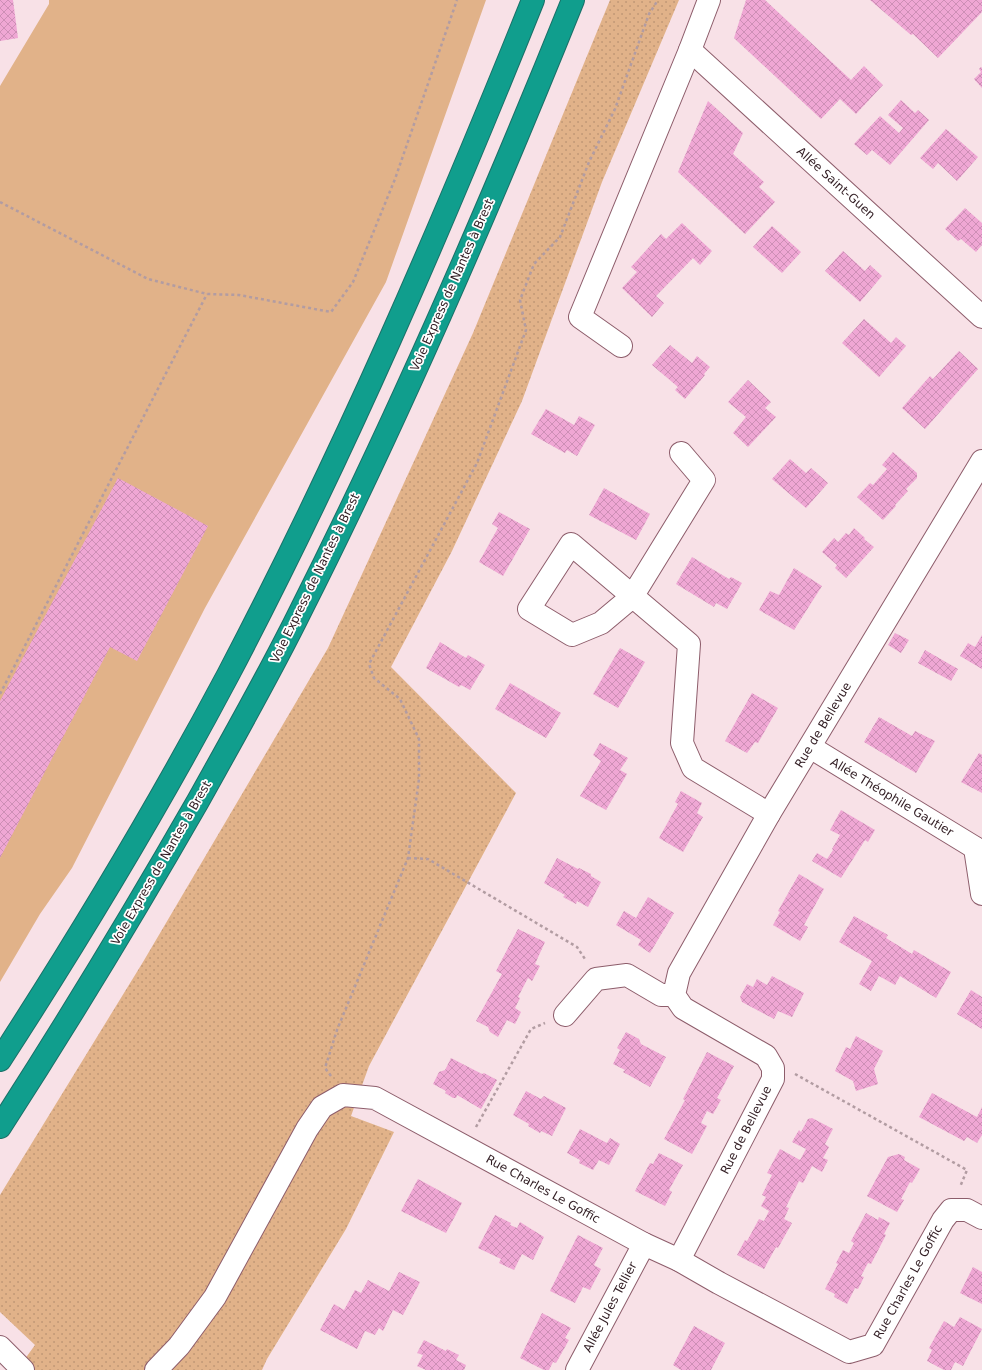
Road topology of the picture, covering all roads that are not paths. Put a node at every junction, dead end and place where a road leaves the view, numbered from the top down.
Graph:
1 (533, 0) edge
2 (573, 0) edge
3 (709, 0) edge
4 (690, 50) junction
5 (982, 317) edge
6 (621, 346) dead end
7 (681, 453) dead end
8 (982, 461) edge
9 (632, 597) junction
10 (810, 747) junction
11 (769, 814) junction
12 (979, 850) edge
13 (982, 894) edge
14 (674, 995) junction
15 (566, 1014) road end
16 (0, 1060) edge
17 (0, 1127) edge
18 (982, 1218) edge
19 (644, 1244) junction
20 (679, 1260) junction
21 (0, 1347) edge
22 (23, 1370) edge
23 (156, 1370) edge
24 (577, 1370) edge

1 - 16 highway
2 - 17 highway, Voie Express de Nantes à Brest
3 - 4 street
4 - 5 street, Allée Saint-Guen
4 - 6 street
7 - 9 street
8 - 10 street, Rue de Bellevue
9 - 9 street
9 - 11 street
10 - 11 street, Rue de Bellevue
10 - 12 street, Allée Théophile Gautier
11 - 14 street, Rue de Bellevue
12 - 13 street, Allée Théophile Gautier
14 - 15 street
14 - 20 street, Rue de Bellevue
18 - 20 street, Rue Charles Le Goffic
19 - 20 street, Rue Charles Le Goffic
19 - 23 street, Rue Charles Le Goffic
19 - 24 street, Allée Jules Tellier
21 - 22 street

